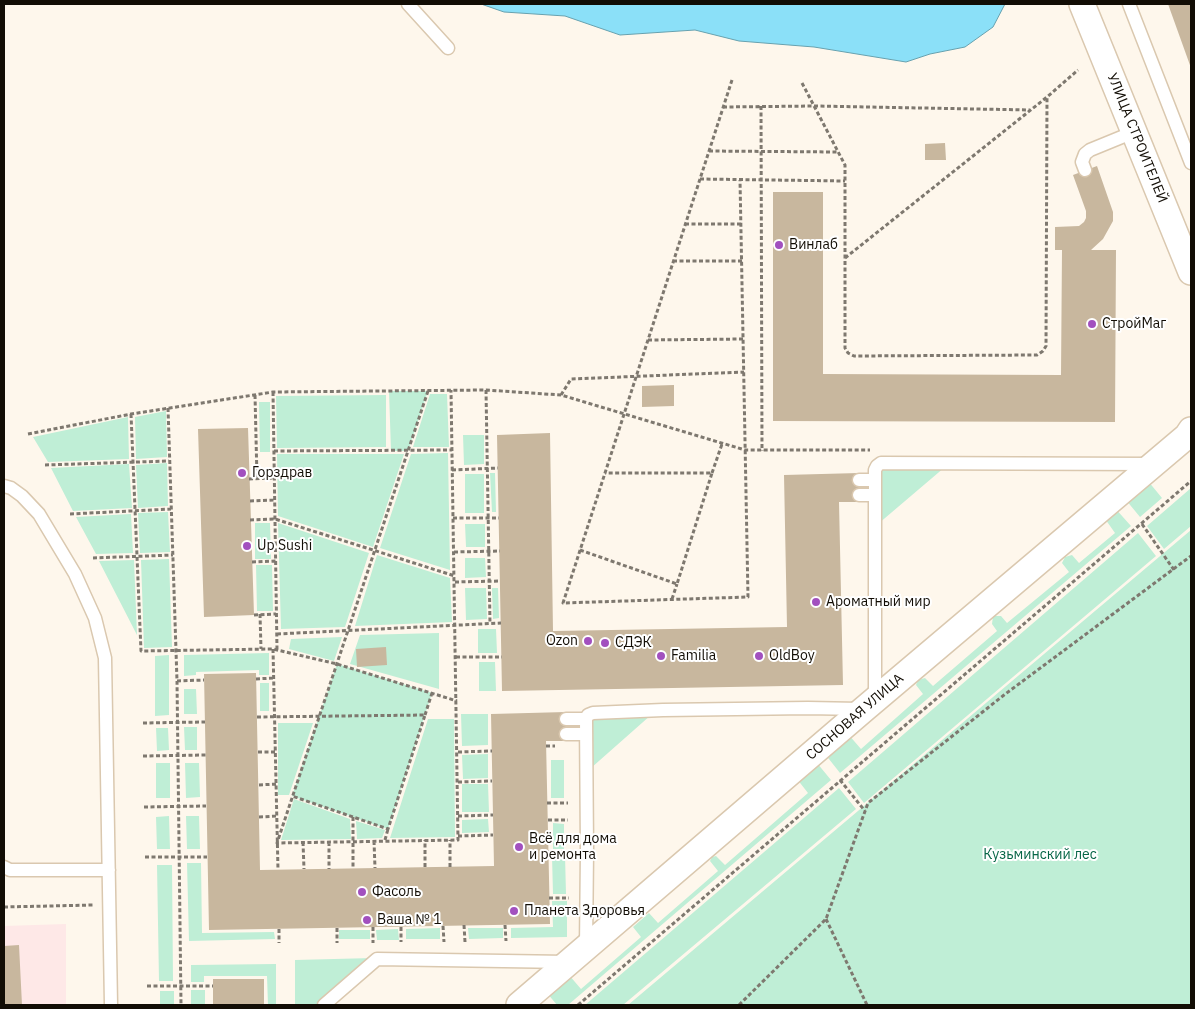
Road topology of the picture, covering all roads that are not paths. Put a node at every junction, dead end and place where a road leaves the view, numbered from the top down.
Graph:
1 (408, 4) edge
2 (1082, 4) edge
3 (1129, 4) edge
4 (448, 48) dead end
5 (1134, 132) junction
6 (1191, 163) edge
7 (1085, 170) dead end
8 (1191, 272) edge
9 (1191, 430) edge
10 (1153, 464) junction
11 (859, 480) dead end
12 (875, 480) junction
13 (4, 486) edge
14 (859, 495) dead end
15 (875, 495) junction
16 (869, 705) junction
17 (566, 719) dead end
18 (586, 719) junction
19 (566, 734) dead end
20 (586, 734) junction
21 (4, 868) edge
22 (109, 870) junction
23 (579, 956) junction
24 (111, 1005) edge
25 (324, 1005) edge
26 (519, 1005) edge

1 - 4 lane
2 - 5 street, УЛИЦА СТРОИТЕЛЕЙ
3 - 6 lane
5 - 7 lane
5 - 8 street, УЛИЦА СТРОИТЕЛЕЙ
9 - 10 street, СОСНОВАЯ УЛИЦА
10 - 12 lane
10 - 16 street, СОСНОВАЯ УЛИЦА
11 - 12 lane
12 - 15 lane
13 - 22 lane
14 - 15 lane
15 - 16 lane
16 - 18 lane
16 - 23 street, СОСНОВАЯ УЛИЦА
17 - 18 lane
18 - 20 lane
19 - 20 lane
20 - 23 lane
21 - 22 lane
22 - 24 lane
23 - 25 lane
23 - 26 street, СОСНОВАЯ УЛИЦА

